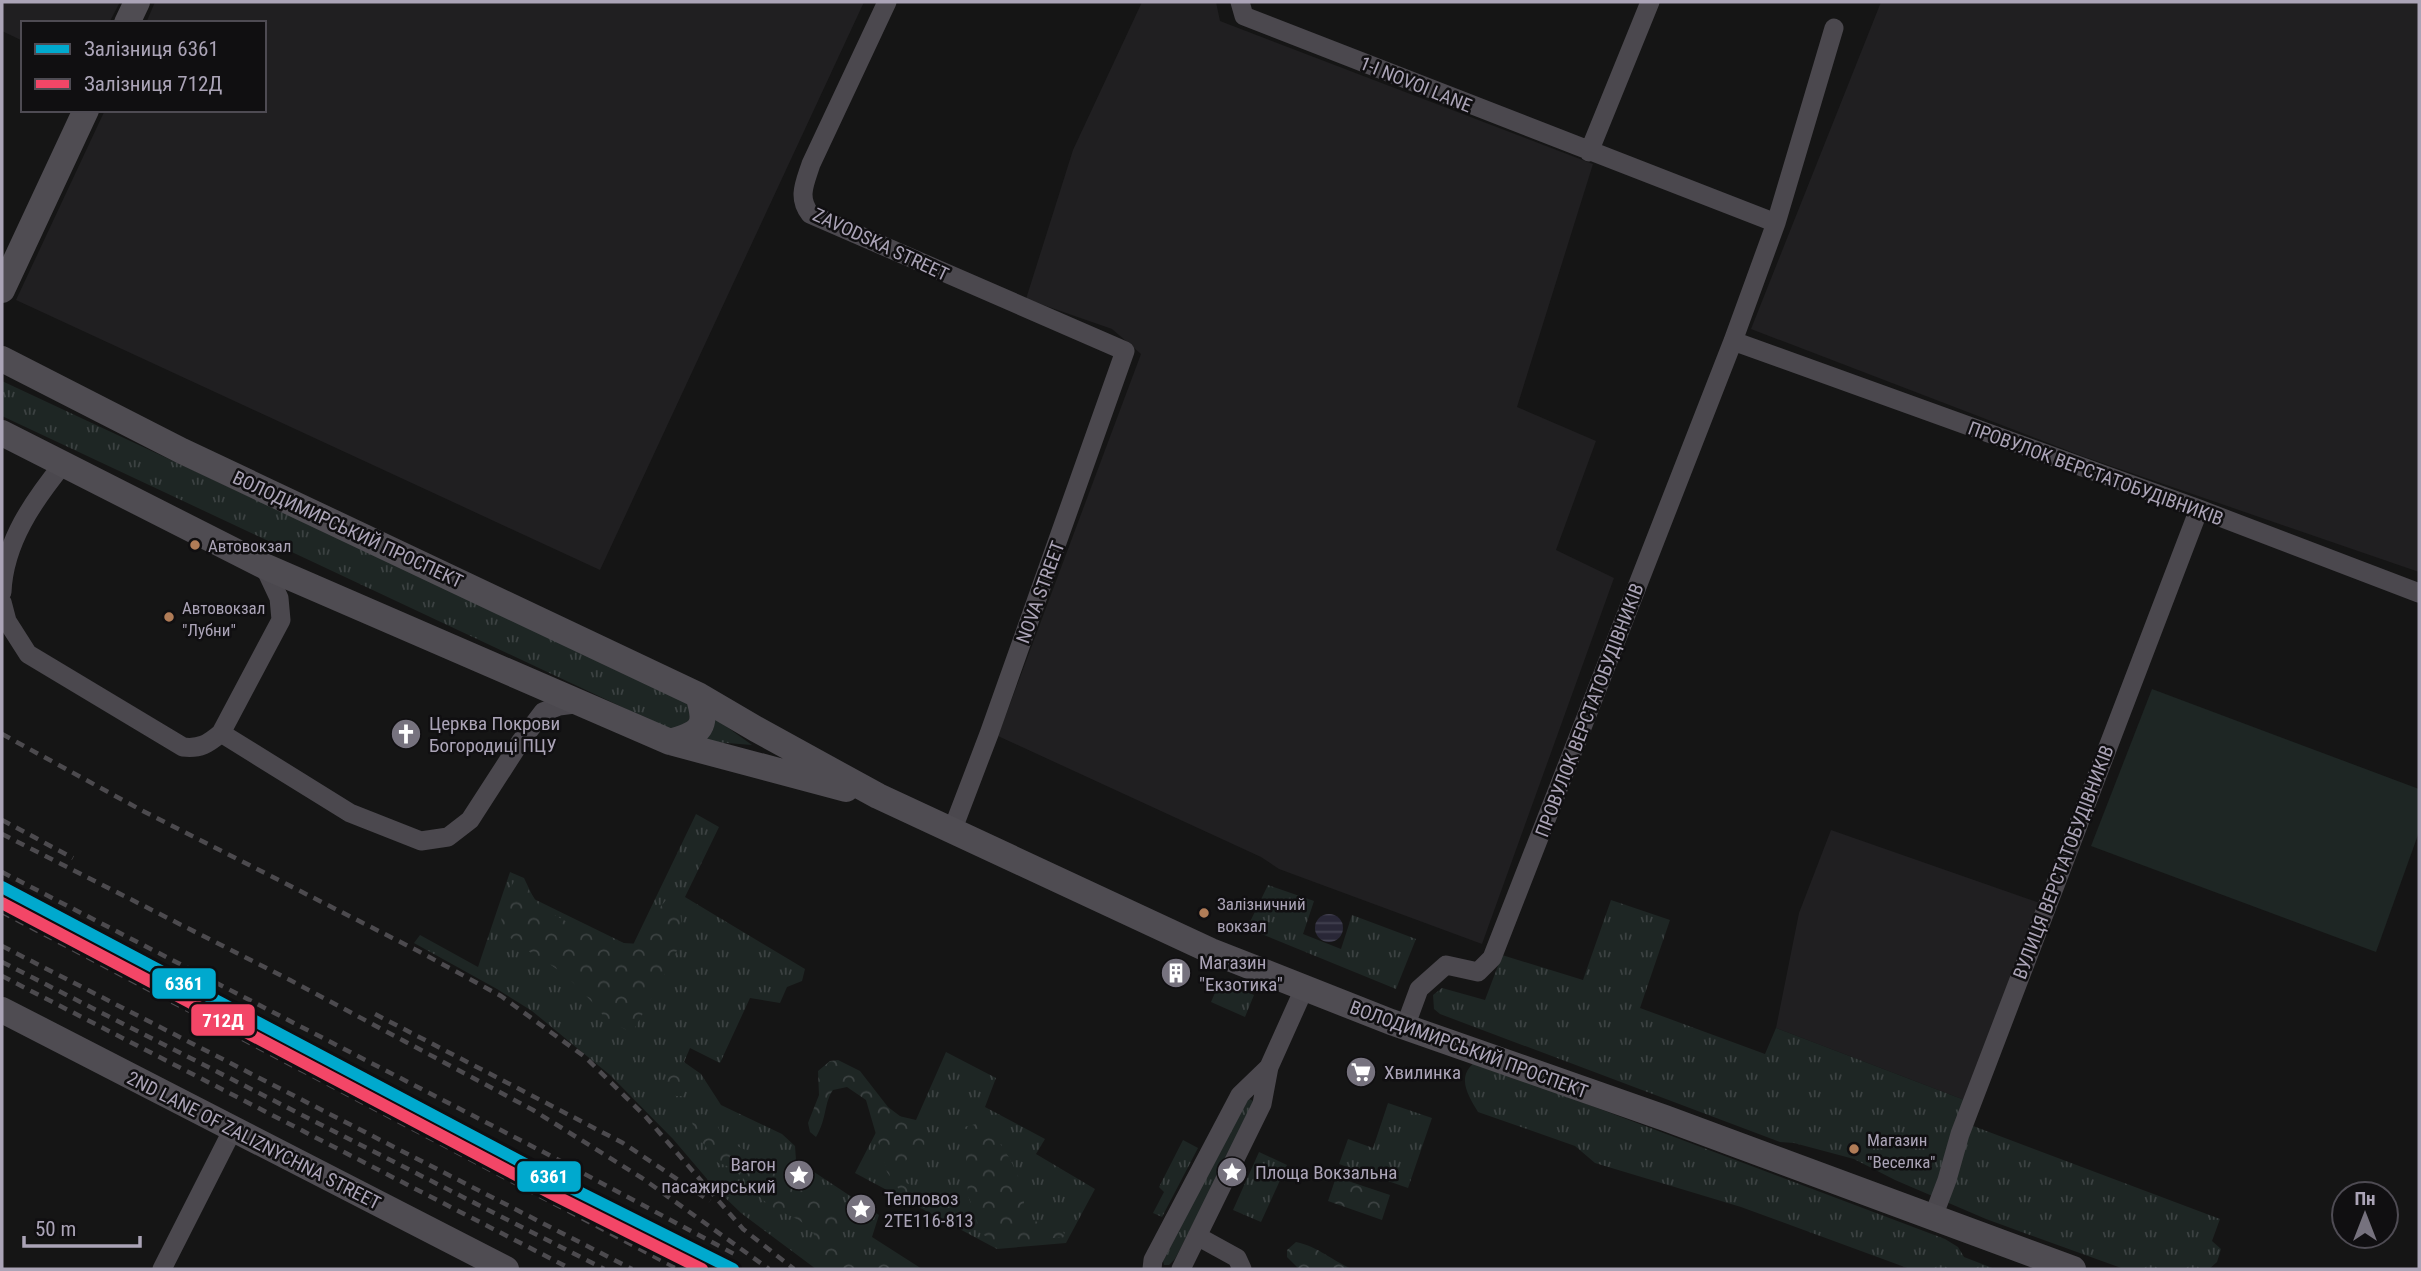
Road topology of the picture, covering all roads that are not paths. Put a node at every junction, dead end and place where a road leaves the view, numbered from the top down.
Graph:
1 (137, 2) edge
2 (887, 2) edge
3 (1650, 2) edge
4 (1242, 9) edge
5 (128, 21) edge
6 (1834, 27) dead end
7 (85, 112) edge
8 (1589, 152) junction
9 (1776, 223) junction
10 (2, 290) edge
11 (2, 337) edge
12 (1733, 341) junction
13 (1125, 351) joint
14 (10, 362) edge
15 (2, 433) edge
16 (64, 463) junction
17 (2199, 509) junction
18 (264, 566) junction
19 (2, 592) edge
20 (2419, 593) edge
21 (2, 602) edge
22 (698, 695) junction
23 (583, 703) junction
24 (221, 733) junction
25 (670, 742) junction
26 (878, 796) junction
27 (952, 831) junction
28 (1304, 989) junction
29 (2, 1010) edge
30 (1405, 1027) junction
31 (1269, 1067) junction
32 (233, 1129) junction
33 (1933, 1217) junction
34 (1197, 1236) junction
35 (1151, 1266) edge
36 (162, 1269) edge
37 (506, 1269) edge
38 (1181, 1269) edge
39 (1242, 1269) edge
40 (2073, 1269) edge

1 - 5 main road
2 - 13 street, ZAVODSKA STREET
3 - 8 street
4 - 8 street, 1-I NOVOI LANE
6 - 9 street, ПРОВУЛОК ВЕРСТАТОБУДІВНИКІВ
7 - 10 main road
8 - 9 street, 1-I NOVOI LANE
9 - 12 street, ПРОВУЛОК ВЕРСТАТОБУДІВНИКІВ
11 - 14 main road
12 - 17 street, ПРОВУЛОК ВЕРСТАТОБУДІВНИКІВ
12 - 30 street, ПРОВУЛОК ВЕРСТАТОБУДІВНИКІВ
13 - 27 street, NOVA STREET
14 - 22 main road, ВОЛОДИМИРСЬКИЙ ПРОСПЕКТ
15 - 16 main road, ВОЛОДИМИРСЬКИЙ ПРОСПЕКТ
16 - 18 main road, ВОЛОДИМИРСЬКИЙ ПРОСПЕКТ
16 - 19 street
17 - 20 street, ПРОВУЛОК ВЕРСТАТОБУДІВНИКІВ
17 - 33 street, ВУЛИЦЯ ВЕРСТАТОБУДІВНИКІВ
18 - 23 main road, ВОЛОДИМИРСЬКИЙ ПРОСПЕКТ
18 - 24 street
21 - 24 street
22 - 25 main road
22 - 26 main road, ВОЛОДИМИРСЬКИЙ ПРОСПЕКТ
23 - 24 street
23 - 25 main road, ВОЛОДИМИРСЬКИЙ ПРОСПЕКТ
25 - 26 main road, ВОЛОДИМИРСЬКИЙ ПРОСПЕКТ
26 - 27 main road, ВОЛОДИМИРСЬКИЙ ПРОСПЕКТ
27 - 28 main road, ВОЛОДИМИРСЬКИЙ ПРОСПЕКТ
28 - 30 main road, ВОЛОДИМИРСЬКИЙ ПРОСПЕКТ
28 - 31 street
29 - 32 main road, 2ND LANE OF ZALIZNYCHNA STREET
30 - 33 main road, ВОЛОДИМИРСЬКИЙ ПРОСПЕКТ
31 - 34 street
31 - 35 street
32 - 36 street
32 - 37 main road, 2ND LANE OF ZALIZNYCHNA STREET
33 - 40 main road, ВОЛОДИМИРСЬКИЙ ПРОСПЕКТ
34 - 38 street
34 - 39 street

